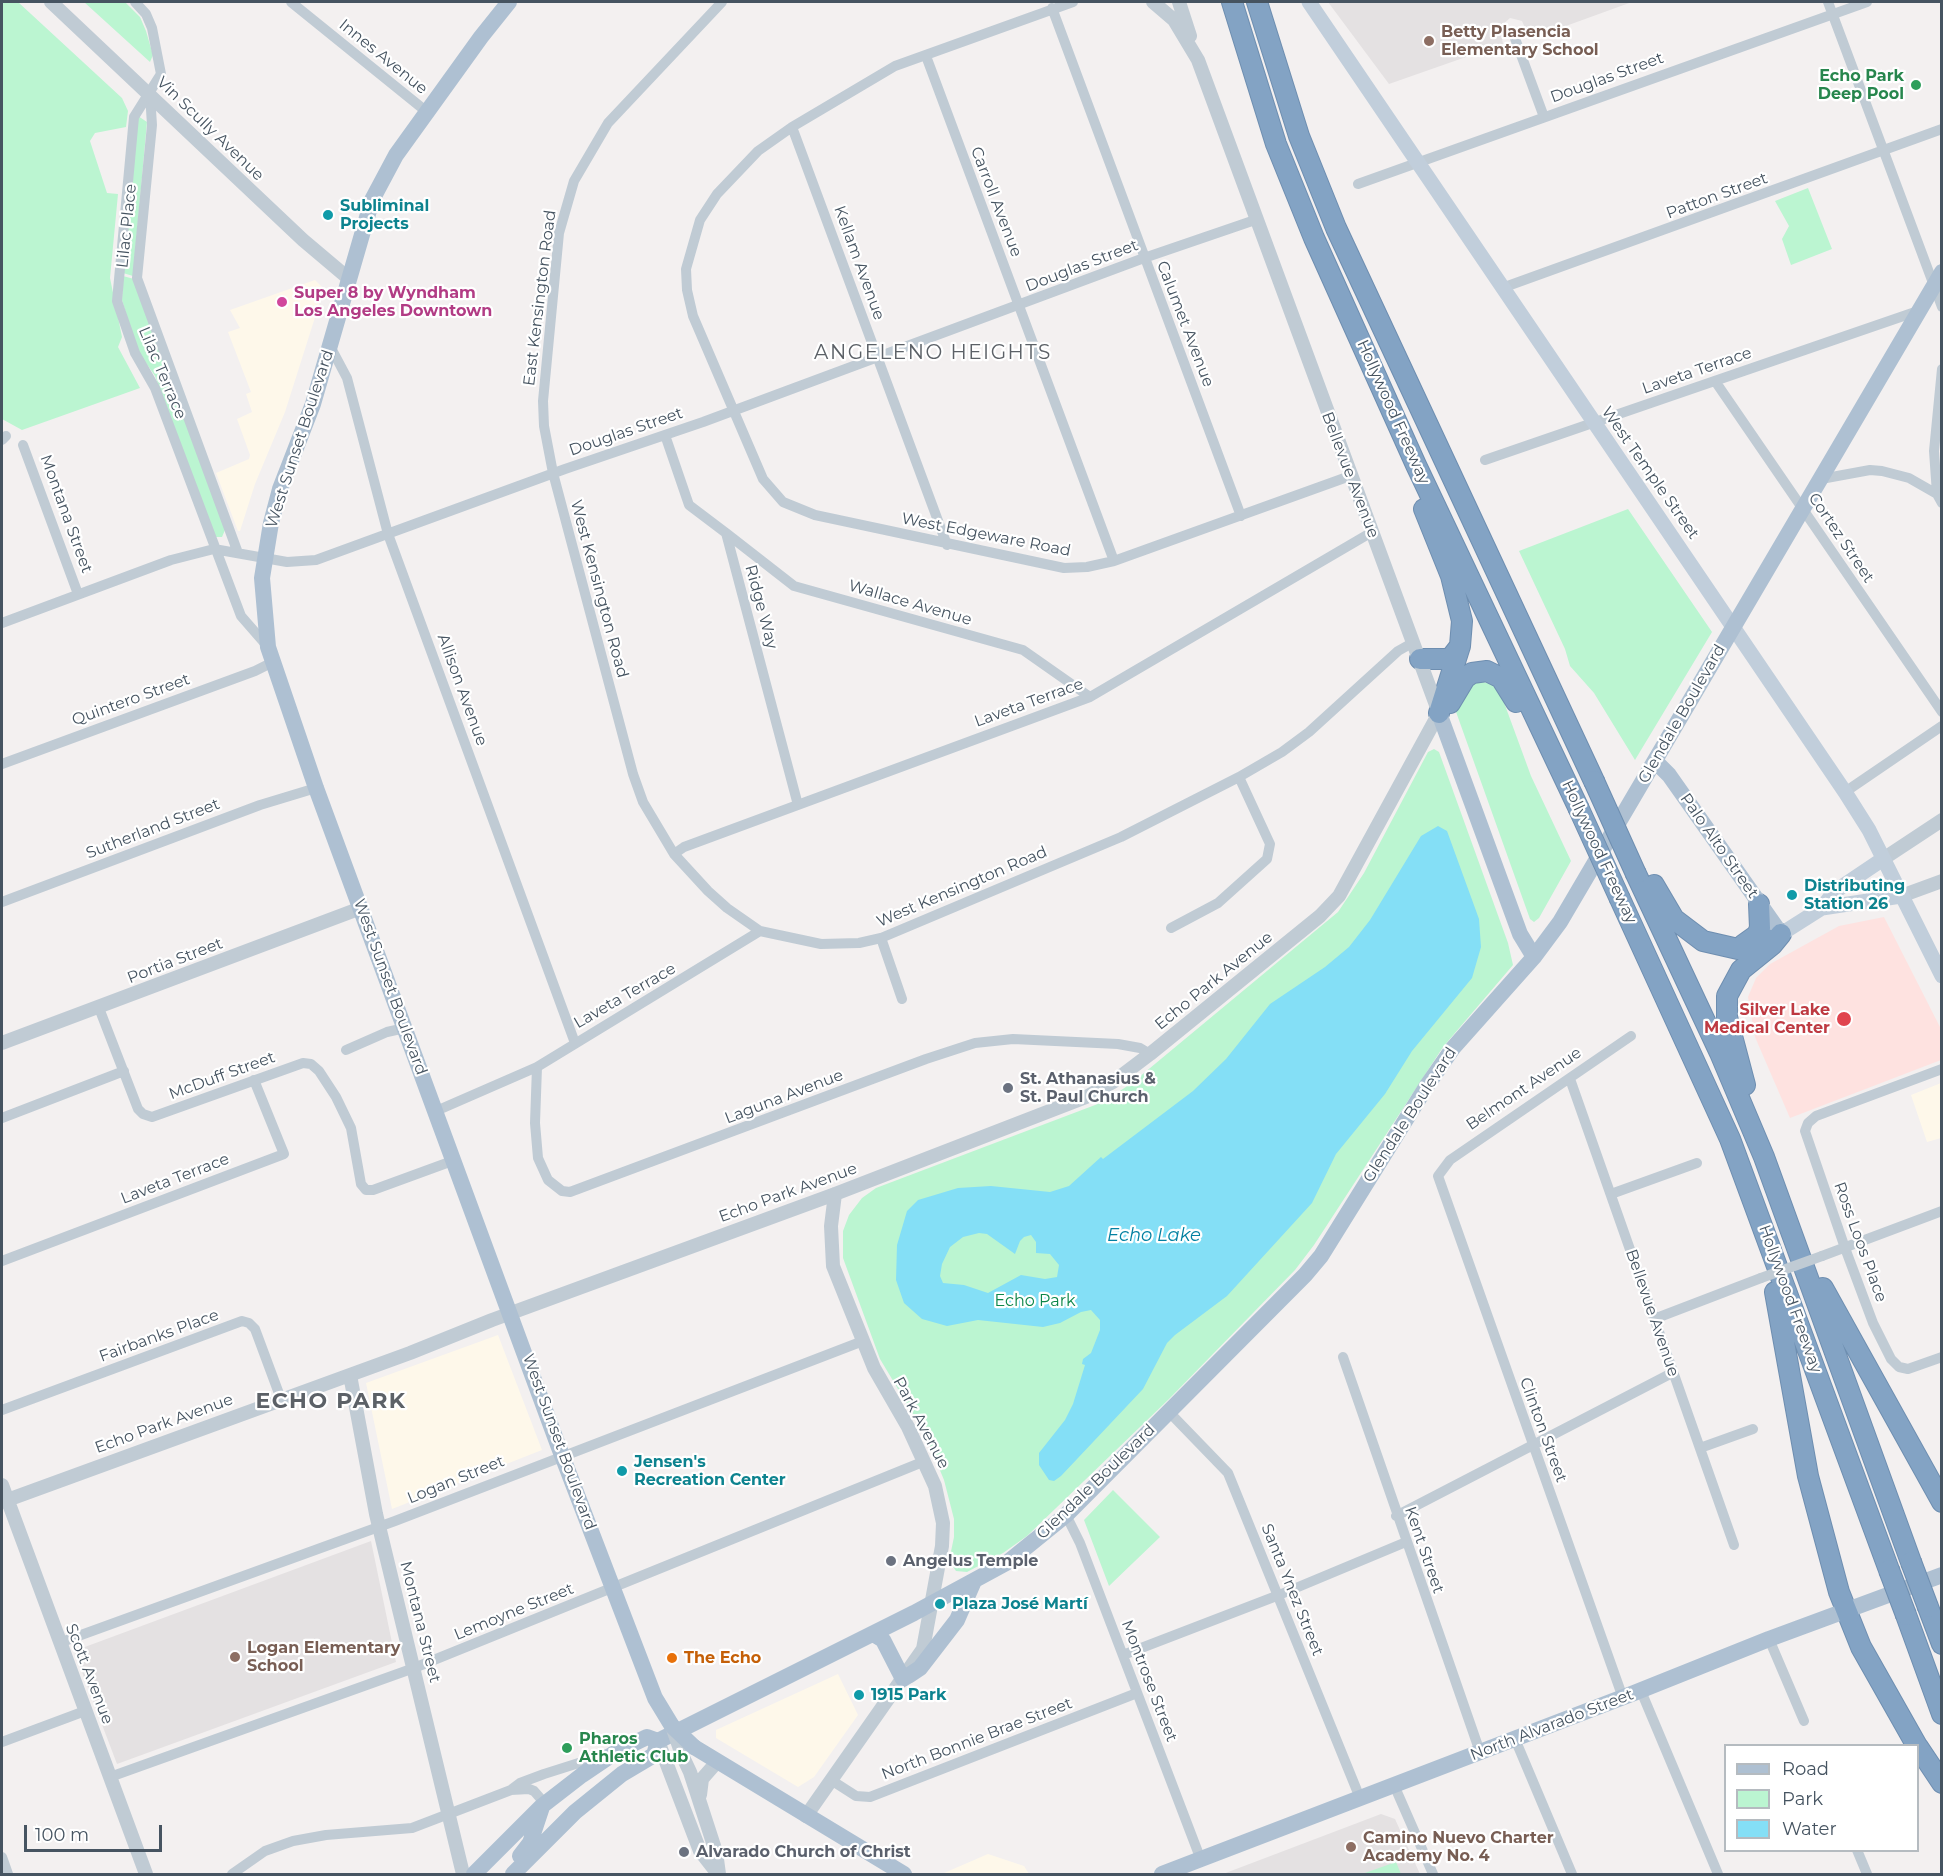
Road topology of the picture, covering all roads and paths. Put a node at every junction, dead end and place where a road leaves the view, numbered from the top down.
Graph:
1 (51, 2) edge
2 (135, 2) edge
3 (291, 2) edge
4 (509, 2) edge
5 (722, 2) edge
6 (1073, 2) edge
7 (1153, 2) edge
8 (1179, 2) edge
9 (1232, 2) edge
10 (1257, 2) edge
11 (1309, 2) edge
12 (1828, 2) edge
13 (1867, 2) edge
14 (1052, 8) junction
15 (1833, 14) junction
16 (1514, 33) dead end
17 (926, 56) junction
18 (1198, 60) junction
19 (150, 94) junction
20 (427, 112) junction
21 (1544, 117) junction
22 (792, 127) junction
23 (1941, 129) edge
24 (1884, 151) junction
25 (1417, 163) junction
26 (1358, 184) dead end
27 (1255, 220) junction
28 (1144, 258) junction
29 (348, 278) junction
30 (1937, 279) edge
31 (1502, 288) junction
32 (1019, 306) junction
33 (1941, 307) edge
34 (1919, 311) junction
35 (330, 346) junction
36 (877, 356) junction
37 (1941, 369) edge
38 (1715, 381) junction
39 (733, 410) junction
40 (1593, 423) junction
41 (665, 435) junction
42 (22, 445) dead end
43 (1485, 460) dead end
44 (1416, 465) junction
45 (553, 473) junction
46 (1350, 476) junction
47 (1821, 479) junction
48 (1939, 498) edge
49 (1804, 509) junction
50 (1241, 516) junction
51 (1372, 532) junction
52 (726, 533) junction
53 (388, 534) junction
54 (947, 544) junction
55 (214, 549) junction
56 (238, 553) junction
57 (263, 557) junction
58 (1114, 561) junction
59 (78, 594) junction
60 (2, 623) edge
61 (1733, 627) junction
62 (1460, 646) junction
63 (1417, 650) junction
64 (269, 655) junction
65 (1090, 698) junction
66 (1941, 712) edge
67 (1439, 713) junction
68 (1941, 726) edge
69 (1655, 760) junction
70 (2, 764) edge
71 (1239, 777) junction
72 (316, 788) junction
73 (1845, 792) junction
74 (798, 805) junction
75 (1578, 807) junction
76 (1941, 820) edge
77 (674, 854) junction
78 (1883, 859) junction
79 (1639, 869) junction
80 (1941, 881) edge
81 (1901, 896) junction
82 (2, 902) edge
83 (1759, 904) junction
84 (361, 908) junction
85 (1822, 908) junction
86 (1171, 928) dead end
87 (760, 931) junction
88 (1781, 934) junction
89 (881, 938) junction
90 (1714, 946) junction
91 (1534, 957) junction
92 (1941, 976) edge
93 (902, 999) dead end
94 (99, 1008) junction
95 (405, 1028) junction
96 (1631, 1036) dead end
97 (2, 1043) edge
98 (575, 1043) junction
99 (346, 1050) dead end
100 (1150, 1054) junction
101 (537, 1067) junction
102 (1941, 1069) edge
103 (124, 1071) junction
104 (1570, 1079) junction
105 (254, 1080) junction
106 (436, 1111) junction
107 (2, 1118) edge
108 (1764, 1157) junction
109 (455, 1160) junction
110 (1697, 1163) dead end
111 (1439, 1173) joint
112 (835, 1194) junction
113 (1611, 1194) junction
114 (1778, 1197) junction
115 (1941, 1211) edge
116 (1758, 1213) junction
117 (1845, 1248) junction
118 (2, 1261) edge
119 (511, 1312) junction
120 (1654, 1319) junction
121 (863, 1341) junction
122 (1343, 1357) dead end
123 (1941, 1357) edge
124 (1672, 1373) junction
125 (350, 1375) junction
126 (281, 1399) junction
127 (2, 1410) edge
128 (1169, 1412) junction
129 (1753, 1428) dead end
130 (1532, 1445) junction
131 (1700, 1448) junction
132 (562, 1455) junction
133 (925, 1461) junction
134 (2, 1485) edge
135 (4, 1501) edge
136 (1941, 1502) edge
137 (1066, 1515) junction
138 (1396, 1516) junction
139 (379, 1527) junction
140 (1406, 1542) junction
141 (1734, 1545) dead end
142 (1941, 1575) edge
143 (974, 1581) junction
144 (614, 1588) junction
145 (1279, 1595) junction
146 (933, 1603) junction
147 (1845, 1610) junction
148 (873, 1634) junction
149 (1768, 1639) junction
150 (59, 1642) junction
151 (1941, 1644) edge
152 (1123, 1655) junction
153 (414, 1668) junction
154 (903, 1679) junction
155 (1641, 1691) junction
156 (1137, 1694) junction
157 (1623, 1698) junction
158 (85, 1711) junction
159 (1941, 1714) edge
160 (1804, 1721) dead end
161 (1515, 1739) junction
162 (658, 1741) junction
163 (2, 1742) edge
164 (1916, 1744) edge
165 (1919, 1749) edge
166 (688, 1751) junction
167 (616, 1752) junction
168 (1480, 1752) junction
169 (716, 1763) junction
170 (110, 1777) junction
171 (831, 1780) junction
172 (1941, 1783) edge
173 (1394, 1785) junction
174 (511, 1790) junction
175 (1360, 1798) junction
176 (700, 1800) junction
177 (542, 1806) junction
178 (449, 1814) junction
179 (806, 1816) junction
180 (1857, 1852) edge
181 (2, 1860) edge
182 (1201, 1860) junction
183 (8, 1875) edge
184 (146, 1875) edge
185 (232, 1875) edge
186 (463, 1875) edge
187 (474, 1875) edge
188 (502, 1875) edge
189 (513, 1875) edge
190 (719, 1875) edge
191 (904, 1875) edge
192 (1162, 1875) edge
193 (1433, 1875) edge
194 (1572, 1875) edge
195 (1718, 1875) edge
196 (1867, 1875) edge

1 - 19 street, Vin Scully Avenue
2 - 19 street, Lilac Place
3 - 20 street, Innes Avenue
4 - 20 main road, West Sunset Boulevard
5 - 45 street, East Kensington Road
6 - 14 street, West Edgeware Road
7 - 18 street, Bellevue Avenue
8 - 18 street
9 - 44 highway, Hollywood Freeway
10 - 79 highway, Hollywood Freeway, bridge
11 - 25 main road, West Temple Street
12 - 15 street
13 - 15 street, Douglas Street
14 - 17 street, West Edgeware Road
14 - 28 street, Calumet Avenue
15 - 21 street, Douglas Street
15 - 24 street
16 - 21 street
17 - 22 street, West Edgeware Road
17 - 32 street, Carroll Avenue
18 - 27 street, Bellevue Avenue
19 - 29 street, Vin Scully Avenue
19 - 55 street, Lilac Terrace
19 - 56 street, Lilac Place
20 - 29 main road, West Sunset Boulevard
21 - 25 street, Douglas Street
22 - 36 street, Kellam Avenue
22 - 39 street, West Edgeware Road
23 - 24 street, Patton Street
24 - 30 street
24 - 31 street, Patton Street
25 - 26 street, Douglas Street
25 - 31 main road, West Temple Street
27 - 28 street, Douglas Street
27 - 46 street, Bellevue Avenue
28 - 32 street, Douglas Street
28 - 50 street, Calumet Avenue
29 - 35 main road, West Sunset Boulevard
30 - 33 street
30 - 34 main road, Glendale Boulevard
31 - 40 main road, West Temple Street
32 - 36 street, Douglas Street
32 - 58 street, Carroll Avenue
34 - 38 street, Laveta Terrace
34 - 47 main road, Glendale Boulevard
35 - 53 street, Allison Avenue
35 - 57 main road, West Sunset Boulevard
36 - 39 street, Douglas Street
36 - 54 street, Kellam Avenue
37 - 48 street
38 - 40 street, Laveta Terrace
38 - 49 street, Cortez Street
39 - 41 street, Douglas Street
39 - 54 street, West Edgeware Road
40 - 43 street, Laveta Terrace
40 - 61 main road, West Temple Street
41 - 45 street, Douglas Street
41 - 52 street
42 - 59 street, Montana Street
44 - 62 highway
44 - 75 highway, Hollywood Freeway
45 - 53 street, Douglas Street
45 - 77 street, West Kensington Road
46 - 50 street, West Edgeware Road
46 - 51 street, Bellevue Avenue
47 - 48 street
47 - 49 main road, Glendale Boulevard
49 - 61 main road, Glendale Boulevard
49 - 66 street, Cortez Street
50 - 58 street, West Edgeware Road
51 - 63 street, Bellevue Avenue
51 - 65 street, Laveta Terrace
52 - 65 street, Wallace Avenue
52 - 74 street, Ridge Way
53 - 57 street, Douglas Street
53 - 98 street, Allison Avenue
54 - 58 street, West Edgeware Road
55 - 56 street, Douglas Street
55 - 59 street, Douglas Street
55 - 64 street, Lilac Terrace
56 - 57 street, Douglas Street
57 - 64 main road, West Sunset Boulevard
59 - 60 street, Douglas Street
61 - 69 main road, Glendale Boulevard
61 - 73 main road, West Temple Street
62 - 63 highway
62 - 67 highway
63 - 67 street, Bellevue Avenue
63 - 71 street, West Kensington Road
64 - 70 street, Quintero Street
64 - 72 main road, West Sunset Boulevard
65 - 74 street, Laveta Terrace
67 - 75 highway
67 - 91 main road, Bellevue Avenue
67 - 100 street, Echo Park Avenue
68 - 73 street
69 - 83 main road, Palo Alto Street
69 - 91 main road, Glendale Boulevard
71 - 86 street
71 - 89 street, West Kensington Road
72 - 82 street, Sutherland Street
72 - 84 main road, West Sunset Boulevard
73 - 78 main road, West Temple Street
74 - 77 street, Laveta Terrace
75 - 116 highway, Hollywood Freeway, bridge
76 - 78 street
77 - 87 street, West Kensington Road
78 - 81 main road, West Temple Street
78 - 85 main road
79 - 90 highway
79 - 108 highway, Hollywood Freeway
80 - 81 street
81 - 85 main road
81 - 92 main road, West Temple Street
83 - 88 main road, Palo Alto Street
83 - 90 highway
84 - 94 street, Portia Street
84 - 95 main road, West Sunset Boulevard
85 - 88 main road
87 - 89 street, West Kensington Road
87 - 98 street, Laveta Terrace
88 - 90 highway
88 - 108 highway
89 - 93 street
91 - 128 main road, Glendale Boulevard
94 - 97 street, Portia Street
94 - 103 street
95 - 99 street
95 - 106 main road, West Sunset Boulevard
96 - 104 street, Belmont Avenue
98 - 101 street, Laveta Terrace
100 - 101 street, Laguna Avenue
100 - 112 street, Echo Park Avenue
101 - 106 street, Laveta Terrace
102 - 117 street, Ross Loos Place
103 - 105 street, McDuff Street
103 - 107 street
104 - 111 street, Belmont Avenue
104 - 113 street, Bellevue Avenue
105 - 109 street, McDuff Street
105 - 118 street, Laveta Terrace
106 - 109 main road, West Sunset Boulevard
108 - 114 highway, Hollywood Freeway
109 - 119 main road, West Sunset Boulevard
110 - 113 street
111 - 130 street, Clinton Street
112 - 119 street, Echo Park Avenue
112 - 121 street, Park Avenue
113 - 120 street, Bellevue Avenue
114 - 136 highway
114 - 151 highway, Hollywood Freeway, bridge
115 - 117 street
116 - 147 highway
116 - 159 highway, Hollywood Freeway, bridge
117 - 120 street, bridge
117 - 123 street, Ross Loos Place
119 - 125 street, Echo Park Avenue
119 - 132 main road, West Sunset Boulevard
120 - 124 street, Bellevue Avenue
121 - 132 street, Logan Street
121 - 133 street, Park Avenue
122 - 138 street, Kent Street
124 - 130 street
124 - 131 street, Bellevue Avenue
125 - 126 street, Echo Park Avenue
125 - 139 street, Montana Street
126 - 127 street, Fairbanks Place
126 - 135 street, Echo Park Avenue
128 - 137 main road, Glendale Boulevard
128 - 145 street, Santa Ynez Street
129 - 131 street
130 - 138 street
130 - 157 street, Clinton Street
131 - 141 street, Bellevue Avenue
132 - 139 street, Logan Street
132 - 144 main road, West Sunset Boulevard
133 - 144 street, Lemoyne Street
133 - 146 street, Park Avenue
134 - 135 street, Scott Avenue
135 - 150 street, Scott Avenue
137 - 143 main road, Glendale Boulevard
137 - 152 street, Montrose Street
138 - 140 street, Kent Street
139 - 150 street, Logan Street
139 - 153 street, Montana Street
140 - 145 street
140 - 168 street, Kent Street
142 - 147 main road, North Alvarado Street
143 - 146 main road, Glendale Boulevard
143 - 154 main road
144 - 153 street, Lemoyne Street
144 - 166 main road, West Sunset Boulevard, bridge
145 - 152 street
145 - 175 street, Santa Ynez Street
146 - 148 main road, Glendale Boulevard
146 - 154 street, Park Avenue
147 - 149 main road, North Alvarado Street
147 - 164 highway
148 - 154 main road
148 - 162 main road, Glendale Boulevard
149 - 155 main road, North Alvarado Street
149 - 160 street
150 - 158 street, Scott Avenue
152 - 156 street, Montrose Street
153 - 170 street, Lemoyne Street
153 - 178 street, Montana Street
154 - 171 street, Park Avenue
155 - 157 main road, North Alvarado Street
155 - 195 street
156 - 171 street, North Bonnie Brae Street
156 - 182 street, Montrose Street
157 - 161 main road, North Alvarado Street
158 - 163 street
158 - 170 street, Scott Avenue
161 - 168 main road, North Alvarado Street
161 - 194 street
162 - 167 main road, Glendale Boulevard
162 - 189 main road, Glendale Boulevard
162 - 190 street
165 - 172 highway
166 - 169 main road, West Sunset Boulevard
166 - 176 street
167 - 174 street
167 - 177 main road, Glendale Boulevard
168 - 173 main road, North Alvarado Street
169 - 176 street
169 - 179 main road, West Sunset Boulevard
170 - 184 street, Scott Avenue
171 - 179 street, Park Avenue
173 - 175 main road, North Alvarado Street
173 - 193 street
174 - 177 street
174 - 178 street
175 - 182 main road, North Alvarado Street
176 - 190 street
177 - 187 main road, Glendale Boulevard
177 - 188 main road
178 - 185 street
178 - 186 street, Montana Street
179 - 191 main road, West Sunset Boulevard
180 - 196 street
181 - 183 street
182 - 192 main road, North Alvarado Street

